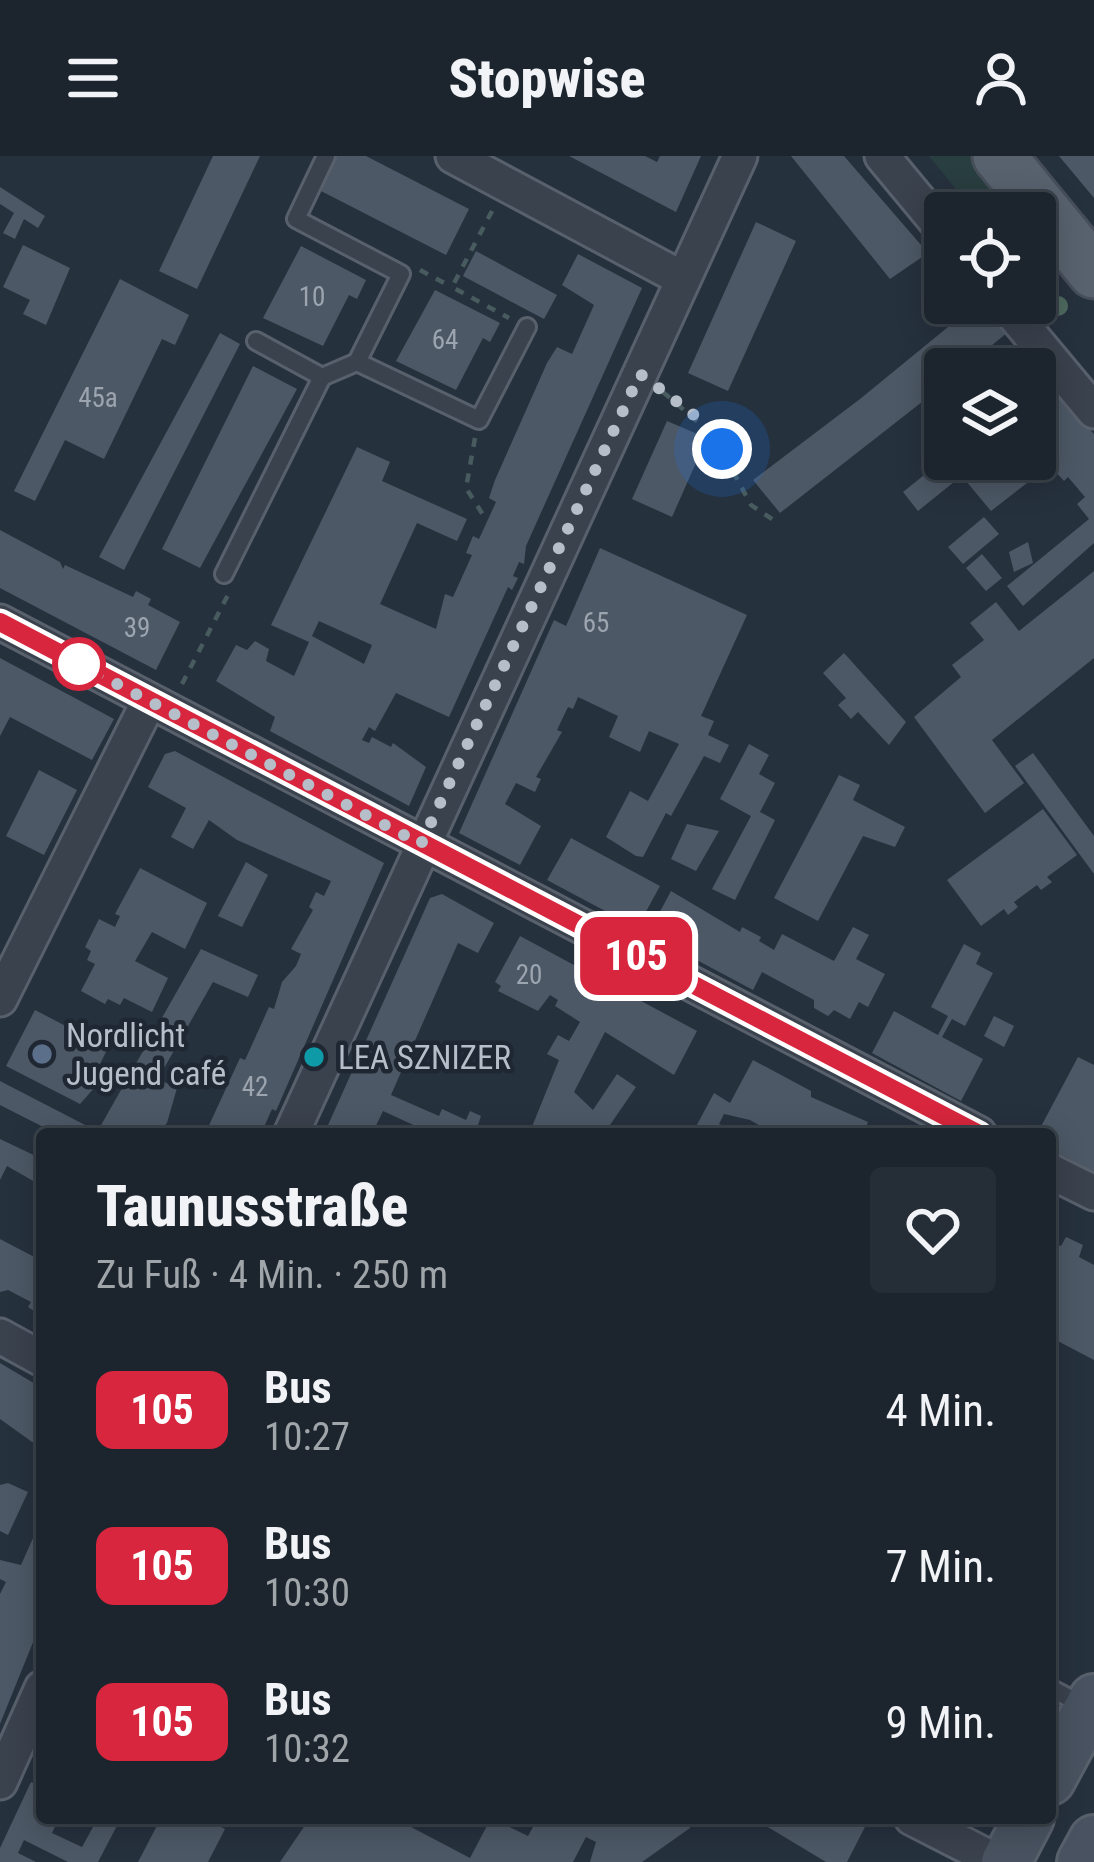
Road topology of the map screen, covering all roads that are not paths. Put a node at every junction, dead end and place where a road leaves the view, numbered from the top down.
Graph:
1 (326, 156) edge
2 (453, 156) edge
3 (740, 156) edge
4 (882, 156) edge
5 (999, 156) edge
6 (924, 207) edge
7 (1094, 272) edge
8 (683, 279) junction
9 (1024, 324) edge
10 (527, 327) road end
11 (256, 341) dead end
12 (357, 362) junction
13 (322, 377) junction
14 (1087, 390) edge
15 (224, 574) road end
16 (0, 622) edge
17 (158, 706) junction
18 (421, 844) junction
19 (0, 999) edge
20 (294, 1128) edge
21 (967, 1128) edge
22 (1056, 1174) edge
23 (1094, 1193) edge
24 (0, 1336) edge
25 (36, 1355) edge
26 (1078, 1699) edge
27 (36, 1701) edge
28 (1056, 1763) edge
29 (0, 1782) edge
30 (924, 1824) edge
31 (1025, 1824) edge
32 (1094, 1840) edge
33 (1002, 1862) edge
34 (1082, 1862) edge

1 - 12 lane
2 - 8 street
3 - 8 street
4 - 6 street
5 - 7 main road
8 - 18 street
9 - 14 street
10 - 12 lane
11 - 13 lane
12 - 13 lane
13 - 15 lane
16 - 17 street
17 - 18 street
17 - 19 street
18 - 20 street
18 - 21 street
22 - 23 street
24 - 25 street
26 - 28 main road
27 - 29 street
30 - 33 street
31 - 33 main road
32 - 34 main road

